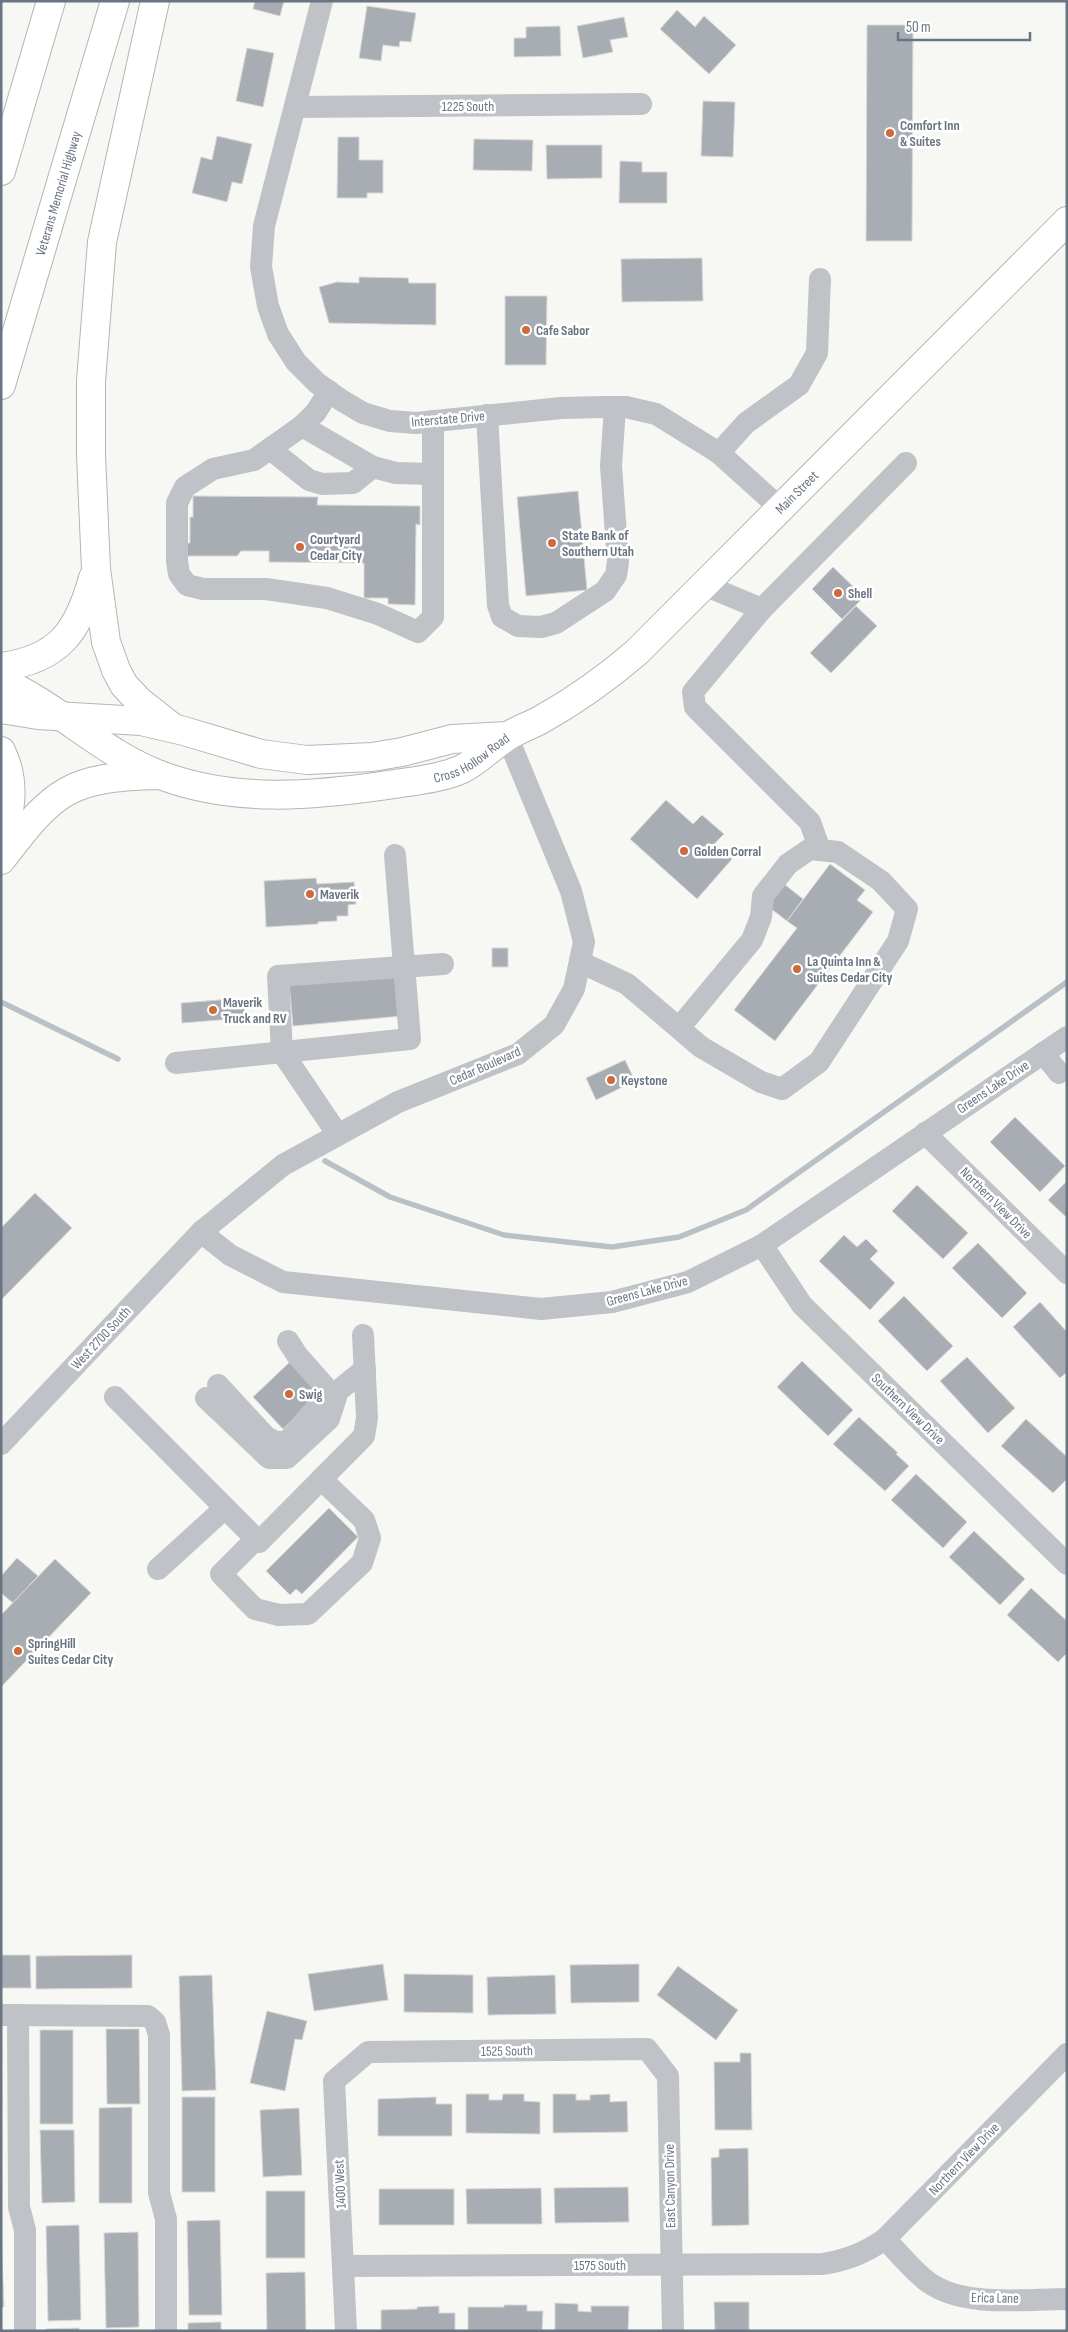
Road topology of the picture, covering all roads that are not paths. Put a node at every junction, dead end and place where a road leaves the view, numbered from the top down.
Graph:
1 (51, 1) edge
2 (115, 1) edge
3 (155, 1) edge
4 (322, 1) edge
5 (641, 104) dead end
6 (296, 107) junction
7 (1, 171) edge
8 (1067, 221) edge
9 (820, 279) dead end
10 (1, 385) edge
11 (329, 391) junction
12 (615, 407) junction
13 (487, 415) junction
14 (433, 421) junction
15 (302, 426) junction
16 (270, 450) junction
17 (719, 453) junction
18 (906, 463) dead end
19 (373, 467) junction
20 (433, 474) junction
21 (781, 509) junction
22 (96, 569) junction
23 (704, 586) junction
24 (762, 609) junction
25 (1, 667) edge
26 (1, 682) edge
27 (1, 709) edge
28 (60, 716) junction
29 (172, 727) junction
30 (507, 736) junction
31 (1, 751) edge
32 (160, 775) junction
33 (1, 846) edge
34 (820, 850) junction
35 (395, 855) dead end
36 (1, 860) edge
37 (580, 962) junction
38 (443, 964) dead end
39 (404, 967) junction
40 (679, 1028) junction
41 (1067, 1036) edge
42 (282, 1052) junction
43 (1043, 1053) junction
44 (176, 1063) dead end
45 (1059, 1073) dead end
46 (925, 1133) junction
47 (338, 1135) junction
48 (201, 1232) junction
49 (762, 1245) junction
50 (1067, 1273) edge
51 (363, 1335) dead end
52 (288, 1341) dead end
53 (365, 1369) junction
54 (333, 1390) junction
55 (212, 1392) dead end
56 (115, 1397) dead end
57 (1, 1444) edge
58 (321, 1479) junction
59 (225, 1508) junction
60 (256, 1539) junction
61 (1067, 1564) edge
62 (158, 1569) dead end
63 (10, 2015) edge
64 (647, 2049) joint
65 (368, 2052) joint
66 (1067, 2054) edge
67 (885, 2239) junction
68 (855, 2256) joint
69 (672, 2264) junction
70 (344, 2266) junction
71 (1067, 2299) edge
72 (25, 2331) edge
73 (166, 2331) edge
74 (346, 2331) edge
75 (673, 2331) edge

1 - 7 main road
2 - 10 main road, Veterans Memorial Highway
3 - 22 main road
4 - 6 street, Interstate Drive
5 - 6 street, 1225 South
6 - 11 street, Interstate Drive
8 - 21 main road, Main Street
9 - 17 street
11 - 14 street, Interstate Drive
11 - 15 street
12 - 13 street, Interstate Drive
12 - 13 street
12 - 17 street, Interstate Drive
13 - 14 street, Interstate Drive
14 - 20 street
15 - 16 street
15 - 19 street
16 - 19 street
16 - 20 street
17 - 21 street, Interstate Drive
18 - 24 street
19 - 20 street
21 - 23 main road, Main Street
22 - 25 main road
22 - 29 main road
23 - 24 street
23 - 30 main road, Main Street
24 - 34 street
26 - 28 main road, Cross Hollow Road
27 - 28 main road, Cross Hollow Road
28 - 29 main road, Cross Hollow Road
28 - 32 main road, Cross Hollow Road
29 - 30 main road, Cross Hollow Road
30 - 32 main road, Cross Hollow Road
30 - 37 street, Cedar Boulevard
31 - 33 main road
32 - 36 main road
34 - 40 street
34 - 40 street
35 - 39 street
37 - 40 street
37 - 47 street, Cedar Boulevard
38 - 39 street
39 - 42 street
39 - 42 street
41 - 43 street, Greens Lake Drive
42 - 44 street
42 - 47 street
43 - 45 street
43 - 46 street, Greens Lake Drive
46 - 49 street, Greens Lake Drive
46 - 50 street, Northern View Drive
47 - 48 street, Cedar Boulevard
48 - 49 street, Greens Lake Drive
48 - 57 street, West 2700 South
49 - 61 street, Southern View Drive
51 - 53 street
52 - 54 street
53 - 54 street
53 - 58 street
54 - 55 street
56 - 59 street
58 - 60 street
58 - 60 street
59 - 60 street
59 - 62 street
63 - 72 street
63 - 73 street
64 - 65 street, 1525 South
64 - 69 street, East Canyon Drive
65 - 70 street, 1400 West
66 - 67 street, Northern View Drive
67 - 68 street, Northern View Drive
67 - 71 street, Erica Lane
68 - 69 street, 1575 South
69 - 70 street, 1575 South
69 - 75 street, East Canyon Drive
70 - 74 street, 1400 West

